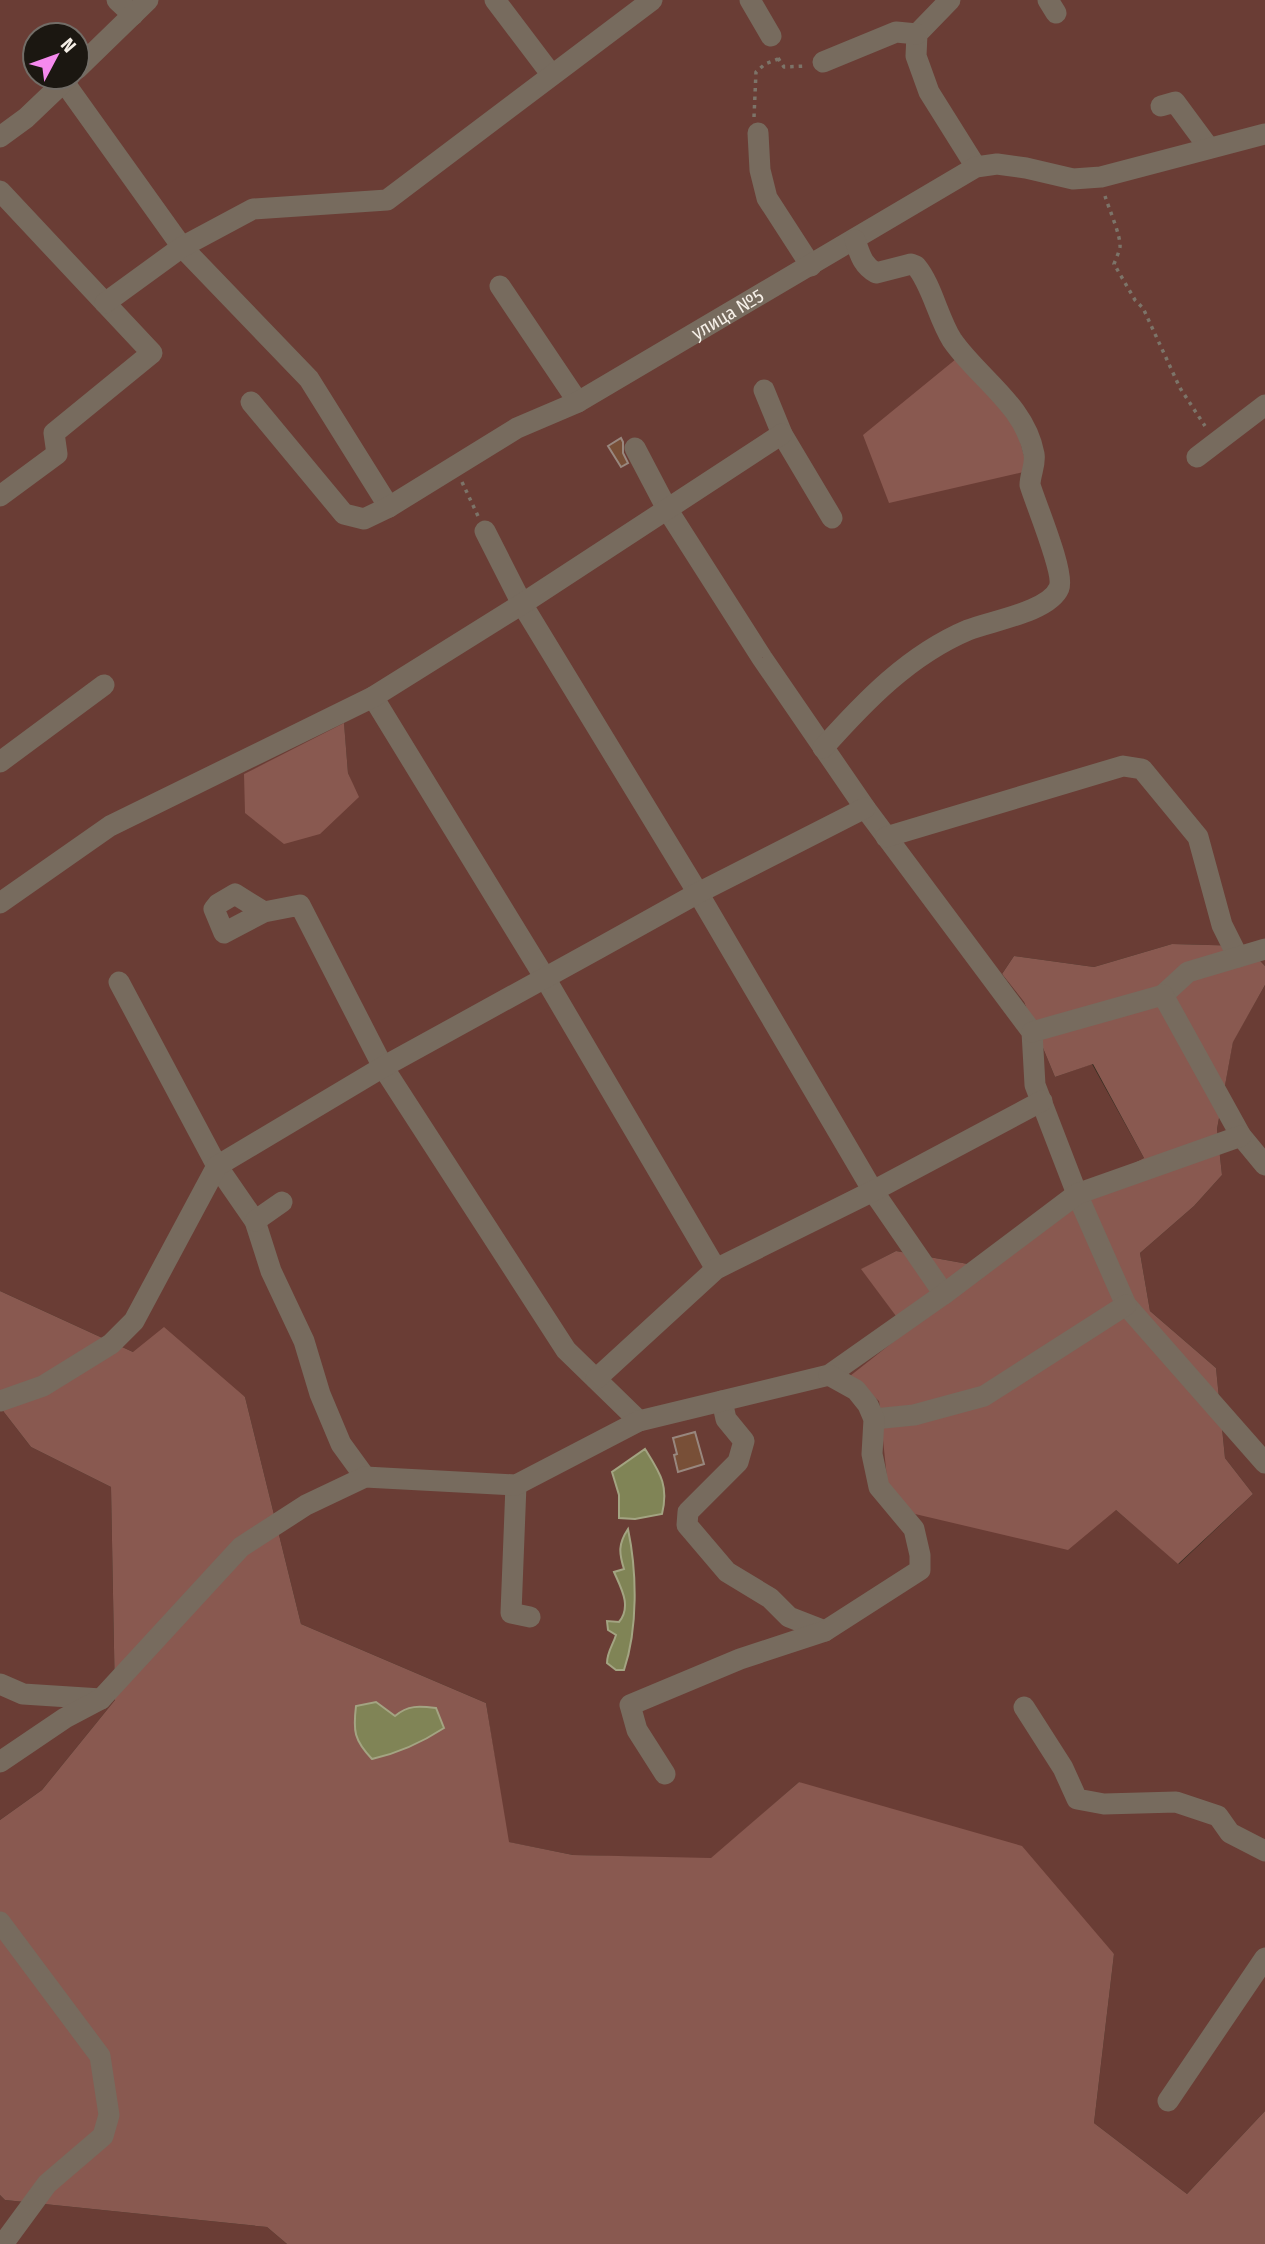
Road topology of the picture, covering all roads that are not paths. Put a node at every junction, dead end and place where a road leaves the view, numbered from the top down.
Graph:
1 (495, 0) edge
2 (652, 0) edge
3 (750, 0) edge
4 (950, 0) edge
5 (133, 5) edge
6 (917, 34) junction
7 (771, 36) road end
8 (91, 52) edge
9 (823, 62) road end
10 (551, 74) junction
11 (54, 91) edge
12 (80, 91) edge
13 (1161, 106) dead end
14 (758, 133) road end
15 (1265, 134) edge
16 (0, 137) edge
17 (1209, 148) junction
18 (976, 167) junction
19 (0, 191) edge
20 (855, 240) junction
21 (182, 247) junction
22 (811, 266) junction
23 (500, 286) dead end
24 (105, 303) junction
25 (764, 390) dead end
26 (578, 401) junction
27 (251, 402) dead end
28 (1265, 405) edge
29 (782, 435) junction
30 (635, 448) dead end
31 (1197, 457) dead end
32 (0, 496) edge
33 (389, 507) junction
34 (667, 509) junction
35 (832, 518) dead end
36 (485, 531) road end
37 (522, 604) junction
38 (104, 685) dead end
39 (373, 697) junction
40 (823, 748) junction
41 (0, 762) edge
42 (865, 808) junction
43 (886, 837) junction
44 (698, 893) junction
45 (0, 903) edge
46 (264, 912) dead end
47 (1265, 949) edge
48 (1238, 957) junction
49 (545, 978) junction
50 (119, 982) dead end
51 (1163, 995) junction
52 (1032, 1032) junction
53 (383, 1067) junction
54 (1042, 1101) junction
55 (1241, 1136) junction
56 (1265, 1165) edge
57 (217, 1166) junction
58 (873, 1191) junction
59 (1077, 1194) junction
60 (282, 1202) dead end
61 (255, 1221) junction
62 (716, 1269) junction
63 (944, 1294) junction
64 (1126, 1305) junction
65 (829, 1375) junction
66 (596, 1379) junction
67 (0, 1401) edge
68 (722, 1401) junction
69 (874, 1419) junction
70 (639, 1421) junction
71 (1265, 1462) edge
72 (365, 1477) junction
73 (516, 1485) junction
74 (530, 1618) dead end
75 (825, 1631) junction
76 (0, 1684) edge
77 (101, 1699) junction
78 (1024, 1707) dead end
79 (0, 1762) edge
80 (665, 1774) dead end
81 (1265, 1851) edge
82 (0, 1922) edge
83 (1265, 1958) edge
84 (1168, 2101) dead end
85 (3, 2240) edge

1 - 10 street
2 - 10 street
3 - 7 street
4 - 6 street
5 - 8 street
6 - 9 street
6 - 18 street
10 - 21 street
11 - 16 street
12 - 21 street
13 - 17 street
14 - 22 street
15 - 17 street, улица №5
17 - 18 street, улица №5
18 - 20 street, улица №5
19 - 24 street
20 - 22 street, улица №5
20 - 40 street
21 - 24 street
21 - 33 street
22 - 26 street, улица №5
23 - 26 street
24 - 32 street
25 - 29 street
26 - 33 street, улица №5
27 - 33 street, улица №5
28 - 31 street
29 - 34 street
29 - 35 street
30 - 34 street
34 - 37 street
34 - 40 street
36 - 37 street
37 - 39 street
37 - 44 street
38 - 41 street
39 - 45 street
39 - 49 street
40 - 42 street
42 - 43 street
42 - 44 street
43 - 48 street
43 - 52 street
44 - 49 street
44 - 58 street
46 - 53 street
47 - 48 street
48 - 51 street
49 - 53 street
49 - 62 street
50 - 57 street
51 - 52 street
51 - 55 street
52 - 54 street
53 - 57 street
53 - 66 street
54 - 58 street
54 - 59 street
55 - 56 street
55 - 59 street
57 - 61 street
57 - 67 street
58 - 62 street
58 - 63 street
59 - 63 street
59 - 64 street
60 - 61 street
61 - 72 street
62 - 66 street
63 - 65 street
64 - 69 street
64 - 71 street
65 - 68 street
65 - 69 street
66 - 70 street
68 - 70 street
68 - 75 street
69 - 75 street
70 - 73 street
72 - 73 street
72 - 77 street
73 - 74 street
75 - 80 street
76 - 77 street
77 - 79 street
78 - 81 street
82 - 85 street
83 - 84 street

